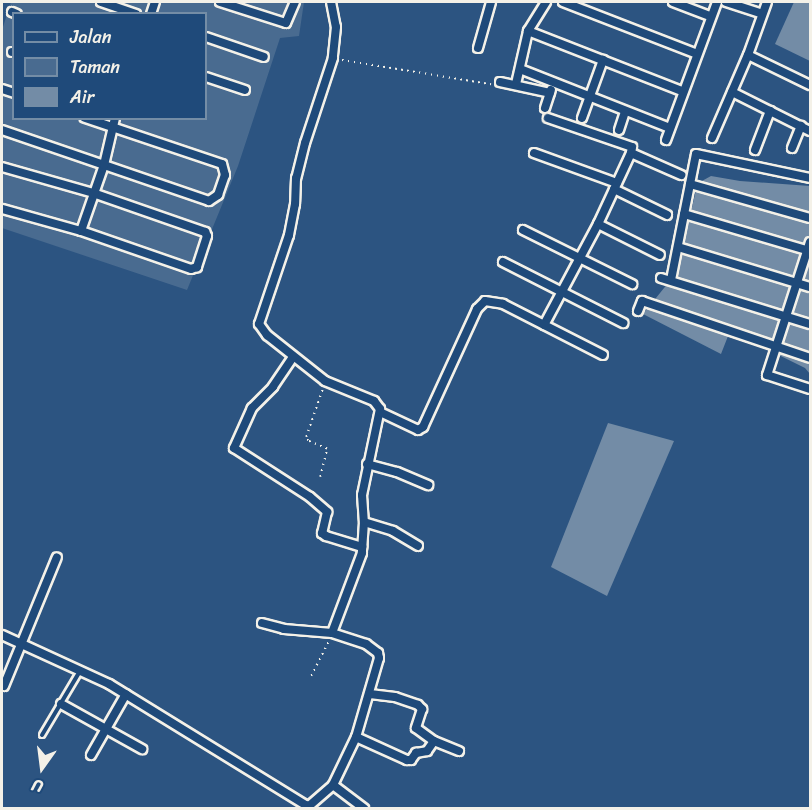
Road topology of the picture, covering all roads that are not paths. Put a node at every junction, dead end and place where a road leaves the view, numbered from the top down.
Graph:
1 (101, 2) edge
2 (220, 2) edge
3 (295, 2) edge
4 (331, 2) edge
5 (491, 2) edge
6 (546, 2) edge
7 (562, 2) edge
8 (673, 2) edge
9 (717, 2) edge
10 (726, 2) edge
11 (767, 2) edge
12 (130, 12) edge
13 (762, 14) junction
14 (710, 16) junction
15 (528, 32) junction
16 (207, 37) edge
17 (478, 48) dead end
18 (696, 54) junction
19 (748, 55) junction
20 (264, 57) dead end
21 (603, 60) junction
22 (520, 69) junction
23 (207, 77) edge
24 (500, 82) road end
25 (554, 82) junction
26 (516, 84) junction
27 (810, 85) edge
28 (245, 90) dead end
29 (682, 91) junction
30 (732, 92) junction
31 (550, 93) junction
32 (590, 96) junction
33 (545, 108) dead end
34 (770, 111) junction
35 (625, 112) junction
36 (548, 118) dead end
37 (582, 118) dead end
38 (90, 120) edge
39 (114, 120) edge
40 (801, 126) junction
41 (112, 128) junction
42 (670, 128) junction
43 (2, 130) edge
44 (620, 130) dead end
45 (810, 131) edge
46 (712, 138) dead end
47 (666, 140) dead end
48 (792, 148) dead end
49 (755, 150) dead end
50 (534, 153) dead end
51 (631, 153) junction
52 (104, 165) junction
53 (2, 167) edge
54 (681, 175) dead end
55 (810, 178) edge
56 (690, 184) junction
57 (616, 186) junction
58 (93, 194) junction
59 (2, 208) edge
60 (684, 214) junction
61 (667, 215) dead end
62 (810, 218) edge
63 (598, 224) junction
64 (523, 230) dead end
65 (81, 231) junction
66 (678, 247) junction
67 (810, 247) edge
68 (660, 255) dead end
69 (580, 257) junction
70 (503, 262) dead end
71 (661, 278) dead end
72 (671, 280) junction
73 (797, 282) junction
74 (633, 284) dead end
75 (810, 287) edge
76 (561, 291) junction
77 (638, 310) dead end
78 (786, 316) junction
79 (622, 323) dead end
80 (810, 324) edge
81 (544, 325) junction
82 (776, 346) junction
83 (603, 355) dead end
84 (293, 357) junction
85 (810, 358) edge
86 (810, 389) edge
87 (380, 412) junction
88 (367, 464) junction
89 (428, 485) dead end
90 (364, 522) junction
91 (418, 546) dead end
92 (362, 547) junction
93 (57, 557) dead end
94 (262, 623) dead end
95 (332, 633) junction
96 (2, 635) edge
97 (23, 645) junction
98 (80, 670) junction
99 (4, 686) dead end
100 (126, 694) junction
101 (370, 694) junction
102 (61, 704) junction
103 (106, 728) junction
104 (42, 735) dead end
105 (356, 737) junction
106 (434, 741) junction
107 (142, 749) dead end
108 (459, 751) dead end
109 (91, 755) dead end
110 (333, 785) junction
111 (308, 807) edge
112 (364, 808) edge

1 - 12 street
2 - 3 street
4 - 84 street
5 - 17 street
6 - 15 street
7 - 18 street
8 - 14 street
9 - 14 street
10 - 13 street
11 - 13 street
13 - 19 street
14 - 18 street
15 - 21 street
15 - 22 street
16 - 20 street
18 - 29 street
19 - 27 street
19 - 30 street
21 - 29 street
21 - 32 street
22 - 25 street
22 - 26 street
23 - 28 street
24 - 26 street
25 - 31 street
25 - 32 street
26 - 31 street
29 - 42 street
30 - 34 street
30 - 46 street
31 - 33 street
32 - 35 street
32 - 37 street
34 - 40 street
34 - 49 street
35 - 42 street
35 - 44 street
36 - 51 street
38 - 41 street
39 - 41 street
40 - 45 street
40 - 48 street
41 - 52 street
41 - 52 street
42 - 47 street
43 - 52 street
50 - 57 street
51 - 54 street
51 - 57 street
52 - 58 street
53 - 58 street
55 - 56 street
56 - 60 street
56 - 62 street
57 - 61 street
57 - 63 street
58 - 65 street
58 - 65 street
59 - 65 street
60 - 66 street
60 - 67 street
63 - 68 street
63 - 69 street
64 - 69 street
66 - 72 street
66 - 73 street
67 - 73 street
69 - 74 street
69 - 76 street
70 - 76 street
71 - 72 street
72 - 78 street
73 - 75 street
73 - 78 street
76 - 79 street
76 - 81 street
77 - 82 street
78 - 80 street
78 - 82 street
81 - 83 street
81 - 87 street
82 - 85 street
82 - 86 street
84 - 87 street
84 - 92 street
87 - 88 street
88 - 89 street
88 - 90 street
90 - 91 street
90 - 92 street
92 - 95 street
93 - 97 street
94 - 95 street
95 - 101 street
96 - 97 street
97 - 98 street
97 - 99 street
98 - 100 street
98 - 102 lane
100 - 103 street
100 - 111 street
101 - 105 street
101 - 106 street
102 - 103 street
102 - 104 lane
103 - 107 street
103 - 109 street
105 - 106 street
105 - 110 street
106 - 108 street
110 - 111 street
110 - 112 street

